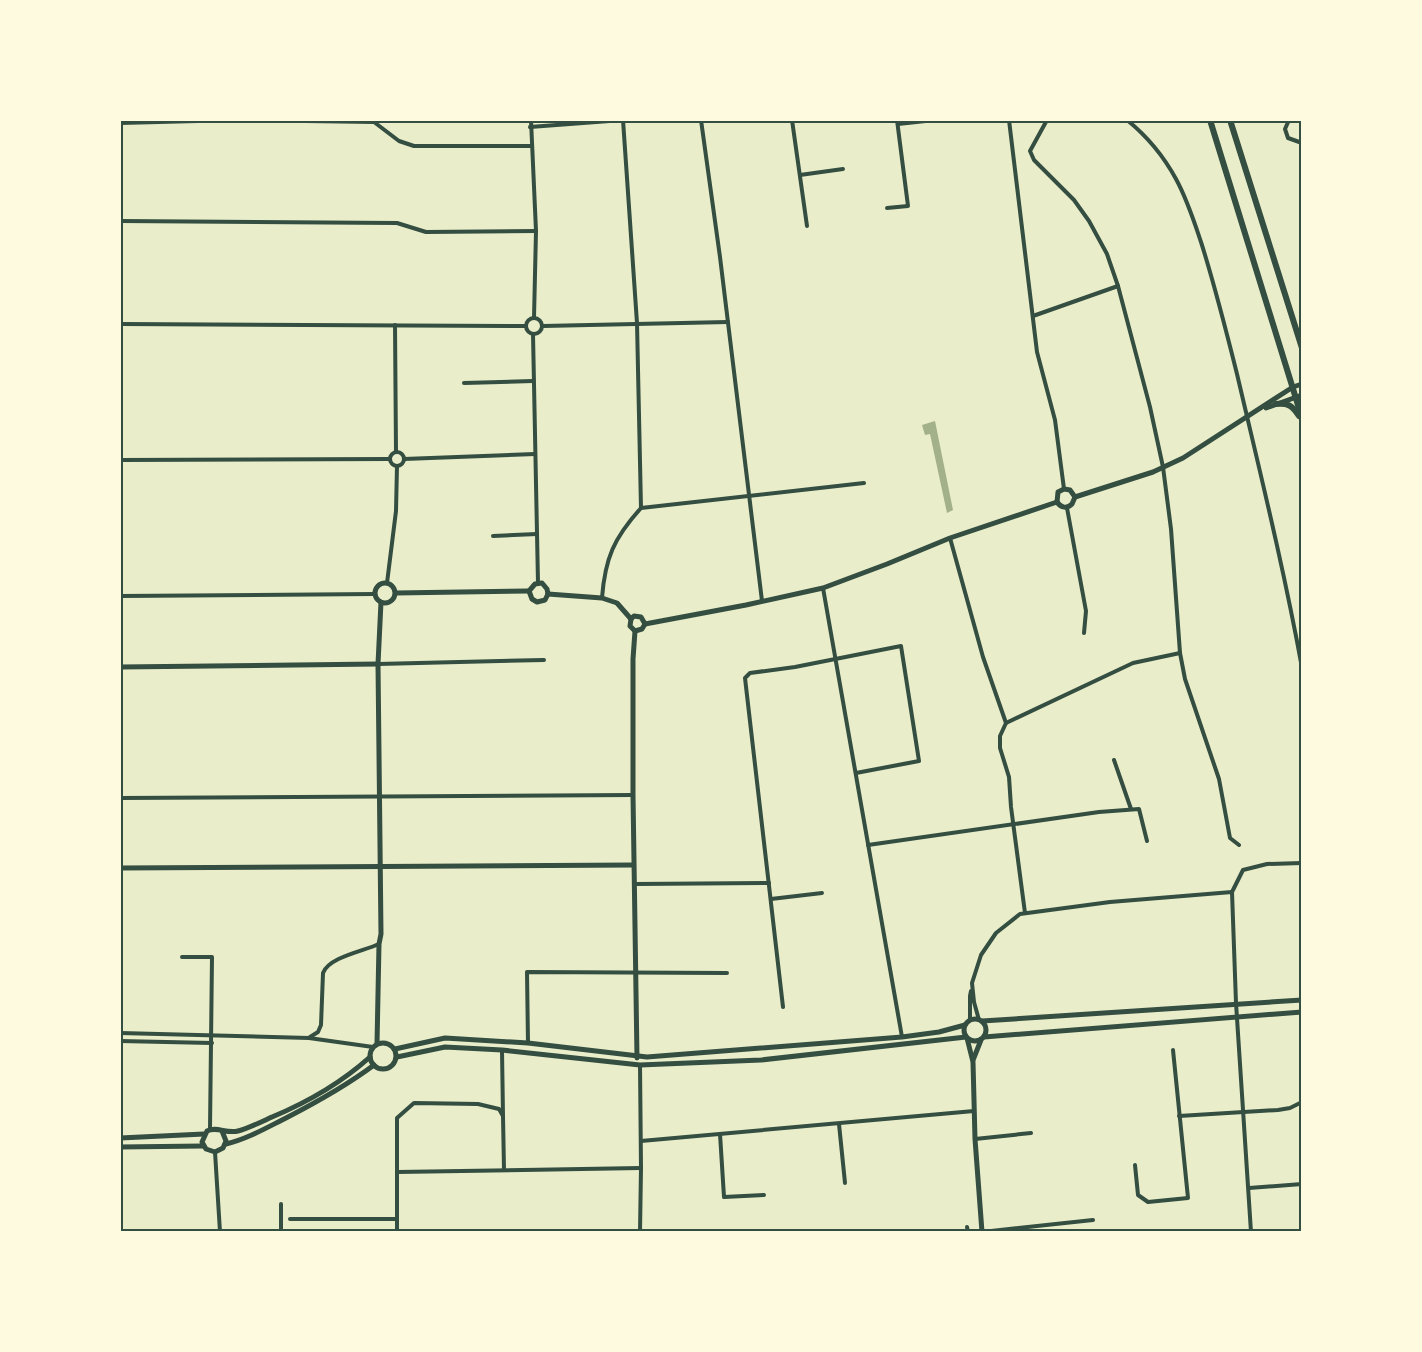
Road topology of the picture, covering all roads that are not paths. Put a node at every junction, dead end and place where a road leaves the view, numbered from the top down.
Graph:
1 (531, 120) edge
2 (623, 120) edge
3 (701, 120) edge
4 (792, 120) edge
5 (935, 120) edge
6 (1009, 120) edge
7 (1047, 120) edge
8 (1127, 120) edge
9 (1210, 120) edge
10 (1230, 120) edge
11 (1236, 120) edge
12 (1289, 120) edge
13 (898, 122) edge
14 (120, 123) edge
15 (530, 127) junction
16 (1238, 143) junction
17 (1302, 143) edge
18 (532, 146) junction
19 (843, 169) dead end
20 (800, 176) junction
21 (887, 208) dead end
22 (120, 221) edge
23 (807, 226) dead end
24 (536, 231) junction
25 (1118, 286) junction
26 (1033, 316) junction
27 (534, 318) junction
28 (728, 322) junction
29 (637, 323) junction
30 (120, 324) edge
31 (395, 325) junction
32 (526, 326) junction
33 (543, 326) junction
34 (1298, 331) junction
35 (533, 334) junction
36 (1302, 341) edge
37 (1302, 348) edge
38 (533, 381) junction
39 (464, 383) dead end
40 (1302, 384) edge
41 (1293, 387) junction
42 (1299, 396) edge
43 (1276, 404) junction
44 (1256, 412) junction
45 (1247, 418) junction
46 (1302, 419) edge
47 (396, 452) junction
48 (535, 454) junction
49 (390, 459) junction
50 (404, 459) junction
51 (120, 460) edge
52 (397, 466) junction
53 (1163, 467) junction
54 (864, 483) dead end
55 (1064, 489) junction
56 (749, 496) junction
57 (1075, 497) junction
58 (1057, 502) junction
59 (641, 508) junction
60 (1067, 508) junction
61 (537, 534) junction
62 (492, 536) dead end
63 (950, 538) junction
64 (387, 583) junction
65 (538, 583) junction
66 (823, 588) junction
67 (529, 591) junction
68 (396, 593) junction
69 (375, 594) junction
70 (548, 594) junction
71 (120, 596) edge
72 (602, 598) junction
73 (381, 602) junction
74 (762, 602) junction
75 (631, 618) junction
76 (645, 624) junction
77 (635, 631) junction
78 (1084, 633) dead end
79 (1180, 653) junction
80 (836, 659) junction
81 (544, 660) dead end
82 (378, 664) junction
83 (120, 667) edge
84 (1302, 668) edge
85 (1006, 723) junction
86 (1114, 760) dead end
87 (856, 773) junction
88 (633, 795) junction
89 (379, 796) junction
90 (120, 798) edge
91 (1131, 809) junction
92 (1013, 824) junction
93 (1147, 841) dead end
94 (868, 845) junction
95 (1239, 845) dead end
96 (1302, 863) edge
97 (381, 866) junction
98 (633, 866) junction
99 (120, 868) edge
100 (769, 883) junction
101 (634, 884) junction
102 (1232, 892) junction
103 (822, 893) dead end
104 (771, 899) junction
105 (1025, 913) junction
106 (379, 944) junction
107 (182, 957) dead end
108 (727, 972) dead end
109 (634, 973) junction
110 (973, 987) junction
111 (1302, 1000) edge
112 (1236, 1003) junction
113 (783, 1007) dead end
114 (1302, 1012) edge
115 (1238, 1018) junction
116 (970, 1020) junction
117 (980, 1020) junction
118 (965, 1025) junction
119 (120, 1033) edge
120 (212, 1036) junction
121 (902, 1037) junction
122 (309, 1038) junction
123 (966, 1038) junction
124 (982, 1039) junction
125 (120, 1041) edge
126 (212, 1043) junction
127 (528, 1043) junction
128 (375, 1046) junction
129 (395, 1049) junction
130 (502, 1050) junction
131 (1173, 1050) dead end
132 (636, 1056) junction
133 (370, 1057) junction
134 (397, 1057) junction
135 (647, 1057) junction
136 (973, 1062) junction
137 (630, 1064) junction
138 (374, 1065) junction
139 (640, 1065) junction
140 (1302, 1102) edge
141 (975, 1111) junction
142 (1243, 1112) junction
143 (503, 1116) junction
144 (1179, 1116) junction
145 (839, 1124) junction
146 (210, 1129) junction
147 (222, 1131) junction
148 (1031, 1133) dead end
149 (204, 1134) junction
150 (720, 1134) junction
151 (120, 1138) edge
152 (975, 1139) junction
153 (641, 1141) junction
154 (226, 1144) junction
155 (203, 1146) junction
156 (120, 1147) edge
157 (215, 1152) junction
158 (1135, 1165) dead end
159 (641, 1168) junction
160 (504, 1170) junction
161 (397, 1172) junction
162 (845, 1183) dead end
163 (1302, 1184) edge
164 (1249, 1188) junction
165 (764, 1195) dead end
166 (281, 1204) dead end
167 (290, 1218) dead end
168 (397, 1219) junction
169 (1093, 1220) dead end
170 (219, 1232) edge
171 (281, 1232) edge
172 (397, 1232) edge
173 (640, 1232) edge
174 (982, 1232) edge
175 (1251, 1232) edge

1 - 15 street
2 - 15 street
2 - 29 street
3 - 28 street
4 - 20 street
5 - 13 street
6 - 26 street
7 - 25 street
8 - 45 street
9 - 41 main road
10 - 16 main road
11 - 16 main road
12 - 17 street
13 - 21 street
14 - 18 street
15 - 18 street
16 - 34 main road
18 - 24 street
19 - 20 street
20 - 23 street
22 - 24 street
24 - 27 street
25 - 26 street
25 - 53 street
26 - 55 street
27 - 32 street
27 - 33 street
28 - 29 street
28 - 56 street
29 - 33 street
29 - 59 street
30 - 31 street
31 - 32 street
31 - 47 street
32 - 35 street
33 - 35 street
34 - 36 street
34 - 37 main road
35 - 38 street
38 - 39 street
38 - 48 street
40 - 41 street
41 - 42 main road
41 - 44 street
42 - 43 street
42 - 46 main road
43 - 44 street
43 - 46 main road
44 - 45 street
45 - 53 street
45 - 84 street
47 - 49 street
47 - 50 street
48 - 50 street
48 - 61 street
49 - 51 street
49 - 52 street
50 - 52 street
52 - 64 street
53 - 57 street
53 - 79 street
54 - 56 street
55 - 57 street
55 - 58 street
56 - 59 street
56 - 74 street
57 - 60 street
58 - 60 street
58 - 63 street
59 - 72 street
60 - 78 street
61 - 62 street
61 - 65 street
63 - 66 street
63 - 85 street
64 - 68 street
64 - 69 street
65 - 67 street
65 - 70 street
66 - 74 street
66 - 80 street
67 - 68 street
67 - 70 street
68 - 73 street
69 - 71 street
69 - 73 street
70 - 72 street
72 - 75 street
73 - 82 street
74 - 76 street
75 - 76 street
75 - 77 street
76 - 77 street
77 - 88 street
79 - 85 street
79 - 95 street
80 - 87 street
80 - 87 street
80 - 100 street
81 - 82 street
82 - 83 street
82 - 89 street
85 - 92 street
86 - 91 street
87 - 94 street
88 - 89 street
88 - 98 street
89 - 90 street
89 - 97 street
91 - 92 street
91 - 93 street
92 - 94 street
92 - 105 street
94 - 121 street
96 - 102 street
97 - 98 street
97 - 99 street
97 - 106 street
98 - 101 street
100 - 101 street
100 - 104 street
101 - 109 street
102 - 105 street
102 - 112 street
103 - 104 street
104 - 113 street
105 - 110 street
106 - 122 street
106 - 128 street
107 - 120 street
108 - 109 street
109 - 127 street
109 - 132 street
110 - 116 street
110 - 117 street
111 - 112 street
112 - 115 street
112 - 117 street
114 - 115 street
115 - 124 street
115 - 142 street
116 - 117 street
116 - 118 street
117 - 124 street
118 - 121 street
118 - 123 street
119 - 120 street
120 - 122 street
120 - 126 street
121 - 135 street
122 - 128 street
123 - 124 street
123 - 136 street
123 - 139 street
124 - 136 street
125 - 126 street
126 - 146 street
127 - 129 street
127 - 132 street
128 - 129 street
128 - 133 street
129 - 134 street
130 - 134 street
130 - 137 street
130 - 143 street
131 - 144 street
132 - 135 street
132 - 137 street
132 - 139 street
133 - 138 street
133 - 147 street
134 - 138 street
135 - 139 street
136 - 141 street
137 - 139 street
138 - 154 street
139 - 153 street
140 - 142 street
141 - 145 street
141 - 152 street
142 - 144 street
142 - 164 street
143 - 160 street
143 - 161 street
144 - 158 street
145 - 150 street
145 - 162 street
146 - 147 street
146 - 149 street
147 - 154 street
148 - 152 street
149 - 151 street
149 - 155 street
150 - 153 street
150 - 165 street
152 - 174 street
153 - 159 street
154 - 157 street
155 - 156 street
155 - 157 street
157 - 170 street
159 - 160 street
159 - 173 street
160 - 161 street
161 - 168 street
163 - 164 street
164 - 175 street
166 - 171 street
167 - 168 street
168 - 172 street
169 - 174 street

